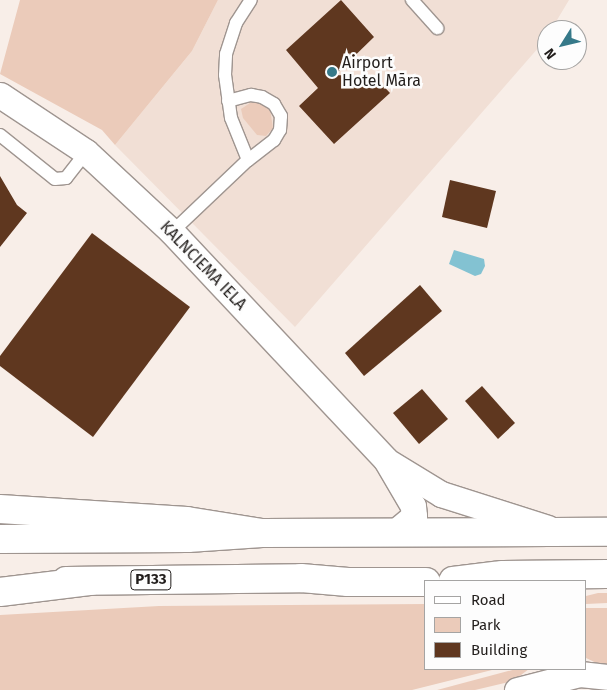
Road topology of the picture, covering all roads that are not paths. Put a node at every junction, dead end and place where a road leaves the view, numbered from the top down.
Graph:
1 (251, 0) edge
2 (412, 0) edge
3 (437, 28) dead end
4 (0, 96) edge
5 (228, 101) junction
6 (0, 135) edge
7 (86, 152) junction
8 (248, 160) junction
9 (172, 232) junction
10 (386, 460) junction
11 (0, 509) edge
12 (395, 532) junction
13 (564, 532) junction
14 (607, 532) edge
15 (262, 533) junction
16 (0, 539) edge
17 (596, 577) edge
18 (461, 580) edge
19 (0, 581) edge
20 (91, 581) junction
21 (424, 582) edge
22 (0, 592) edge
23 (607, 677) edge
24 (582, 678) edge
25 (517, 690) edge

1 - 5 lane
2 - 3 lane
4 - 7 street, KALNCIEMA IELA
5 - 8 lane
5 - 8 lane
6 - 7 lane
7 - 9 street, KALNCIEMA IELA
8 - 9 lane
9 - 10 street, KALNCIEMA IELA
10 - 12 street, KALNCIEMA IELA
10 - 13 street, KALNCIEMA IELA
11 - 15 main road
12 - 13 main road
12 - 15 main road
13 - 14 main road
15 - 16 main road
17 - 18 main road
19 - 20 main road, P133
20 - 21 main road, P133
20 - 22 main road
23 - 24 street
24 - 25 street

